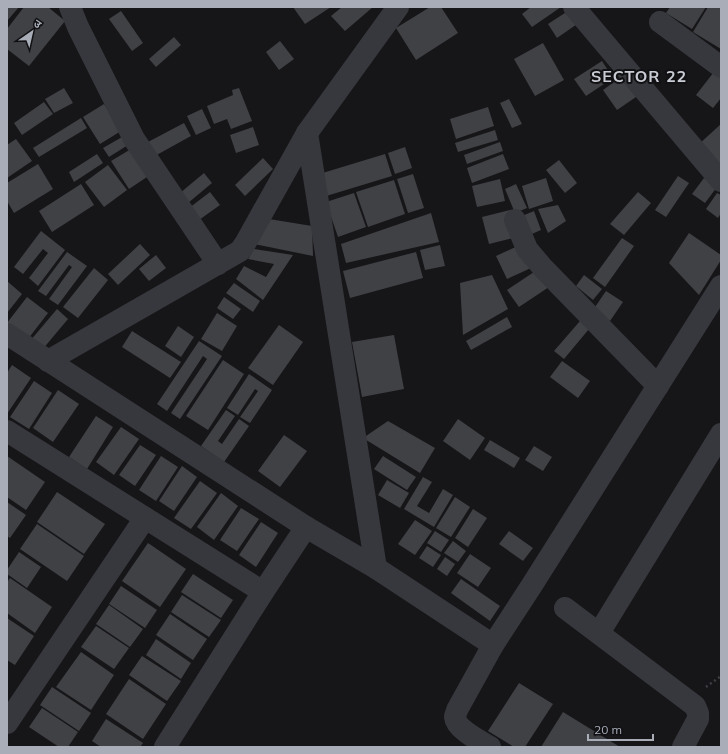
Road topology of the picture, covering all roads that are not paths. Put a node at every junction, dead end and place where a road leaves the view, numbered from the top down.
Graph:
1 (70, 7) edge
2 (398, 7) edge
3 (574, 7) edge
4 (660, 22) dead end
5 (721, 67) edge
6 (308, 133) junction
7 (721, 181) edge
8 (515, 220) dead end
9 (218, 264) junction
10 (721, 286) edge
11 (7, 334) edge
12 (48, 361) junction
13 (658, 386) junction
14 (7, 431) edge
15 (721, 434) edge
16 (145, 518) junction
17 (306, 527) junction
18 (376, 568) junction
19 (263, 592) junction
20 (565, 608) dead end
21 (599, 633) junction
22 (493, 645) junction
23 (7, 723) edge
24 (165, 747) edge
25 (490, 747) edge
26 (683, 747) edge

1 - 9 street
2 - 6 street
3 - 7 street
4 - 5 street
6 - 9 street
6 - 18 street
8 - 13 street
9 - 12 street
10 - 13 street
11 - 12 street
12 - 17 street
13 - 22 street
14 - 16 street
15 - 21 street
16 - 19 street
16 - 23 street
17 - 18 street
17 - 19 street
18 - 22 street
19 - 24 street
20 - 21 street
21 - 26 street
22 - 25 street

